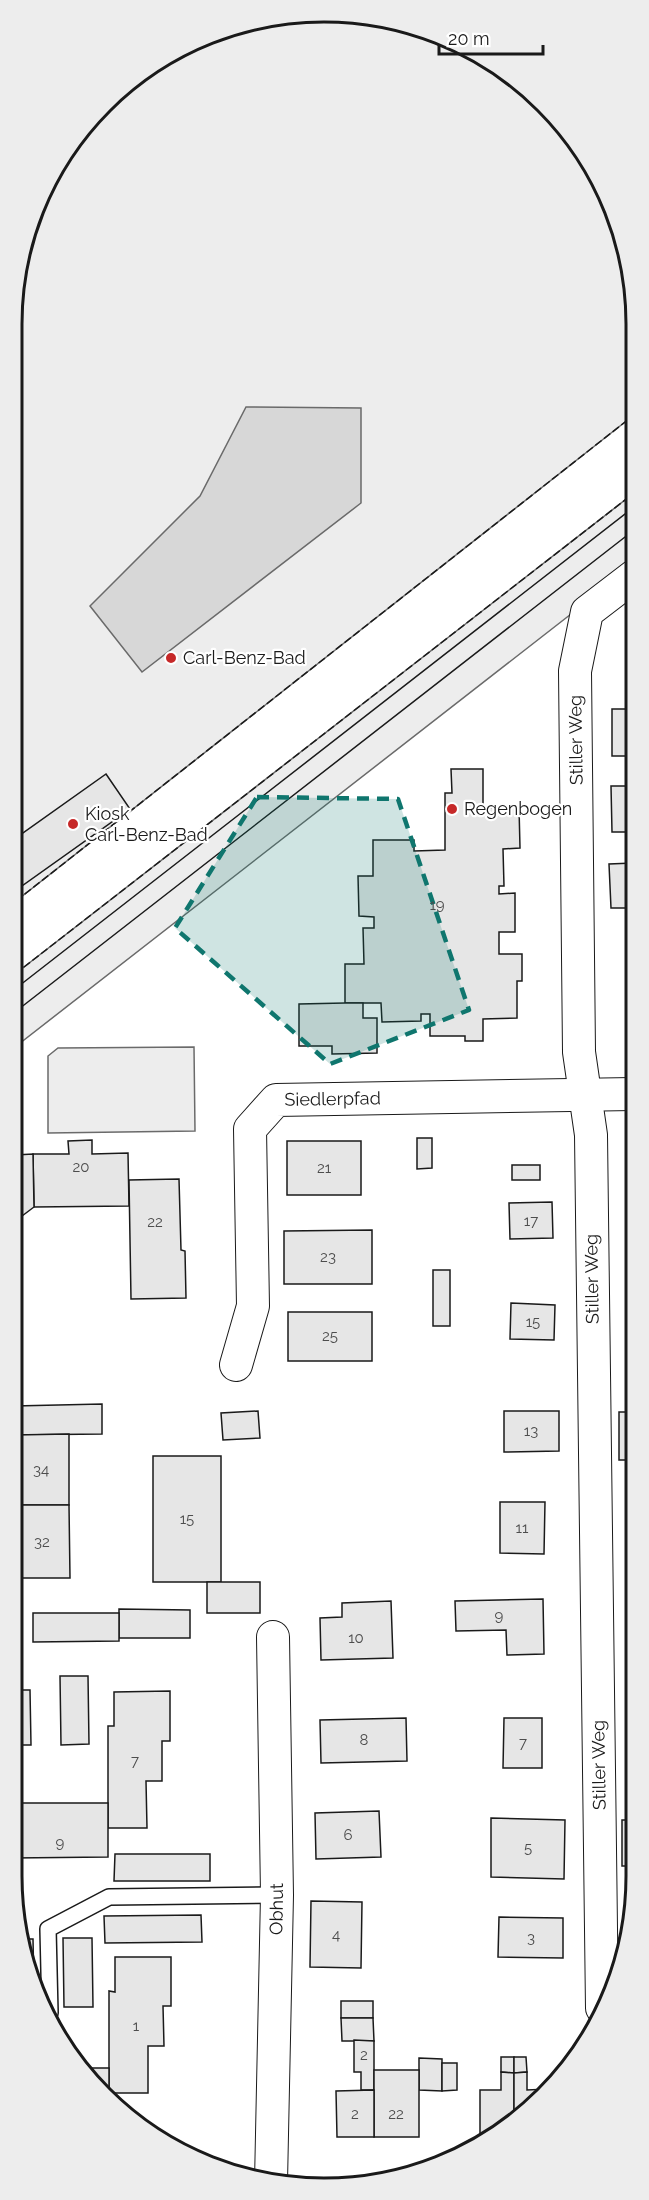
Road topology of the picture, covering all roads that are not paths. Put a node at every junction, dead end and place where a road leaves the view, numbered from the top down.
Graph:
1 (626, 582) edge
2 (585, 1094) junction
3 (626, 1094) edge
4 (236, 1365) dead end
5 (273, 1637) dead end
6 (277, 1895) junction
7 (602, 1995) edge
8 (50, 2000) edge
9 (272, 2173) edge

1 - 2 street, Stiller Weg
2 - 3 street, Siedlerpfad
2 - 4 street, Siedlerpfad
2 - 7 street, Stiller Weg
5 - 6 street, Obhut
6 - 8 lane
6 - 9 street, Obhut

